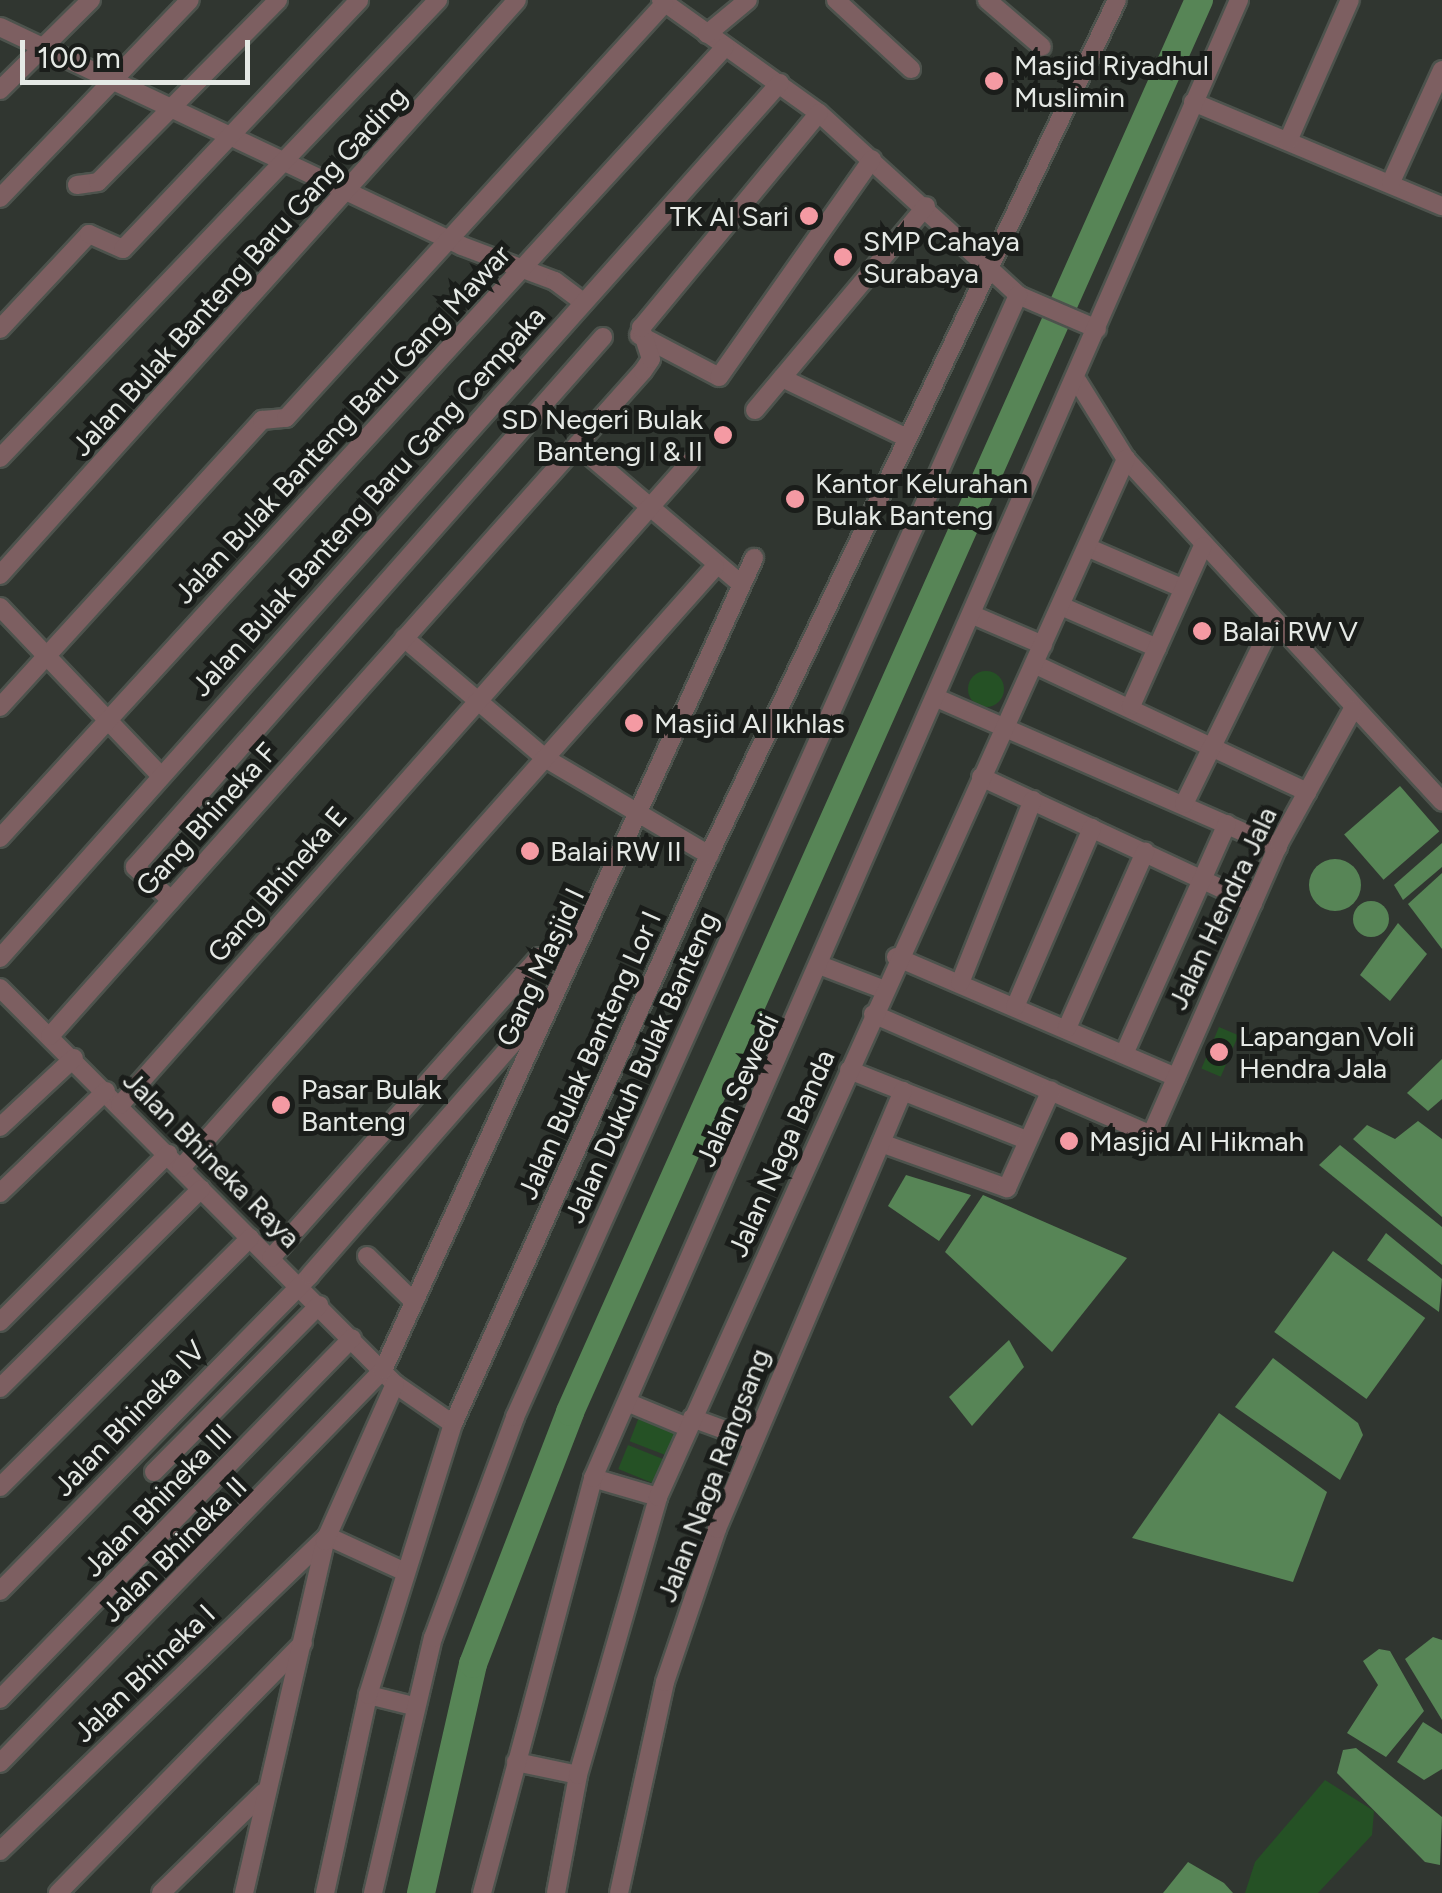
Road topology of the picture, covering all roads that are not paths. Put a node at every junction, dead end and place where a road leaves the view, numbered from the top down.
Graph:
1 (91, 0) edge
2 (190, 0) edge
3 (278, 0) edge
4 (359, 0) edge
5 (438, 0) edge
6 (517, 0) edge
7 (748, 0) edge
8 (836, 0) edge
9 (988, 0) edge
10 (1116, 0) edge
11 (1239, 0) edge
12 (1350, 0) edge
13 (662, 2) edge
14 (0, 26) edge
15 (715, 27) junction
16 (1042, 47) dead end
17 (43, 48) junction
18 (726, 48) junction
19 (911, 69) dead end
20 (1442, 70) edge
21 (112, 78) junction
22 (780, 83) junction
23 (0, 90) edge
24 (1193, 102) junction
25 (174, 108) junction
26 (819, 113) junction
27 (236, 135) junction
28 (1288, 140) junction
29 (872, 159) junction
30 (285, 161) junction
31 (1391, 182) junction
32 (76, 186) dead end
33 (346, 192) junction
34 (0, 198) edge
35 (926, 206) junction
36 (1442, 206) edge
37 (452, 240) junction
38 (522, 270) junction
39 (990, 270) junction
40 (1022, 297) junction
41 (584, 303) junction
42 (0, 329) edge
43 (1098, 329) junction
44 (640, 336) junction
45 (603, 338) dead end
46 (782, 378) junction
47 (1078, 382) junction
48 (755, 410) dead end
49 (908, 438) junction
50 (578, 445) junction
51 (0, 458) edge
52 (1126, 459) junction
53 (690, 462) dead end
54 (649, 508) junction
55 (1203, 546) junction
56 (1089, 548) junction
57 (754, 558) dead end
58 (715, 566) junction
59 (0, 575) edge
60 (740, 583) junction
61 (1184, 589) junction
62 (1061, 606) junction
63 (0, 607) edge
64 (973, 615) junction
65 (1272, 624) junction
66 (404, 638) junction
67 (1043, 645) junction
68 (1157, 648) junction
69 (48, 653) junction
70 (1034, 664) junction
71 (940, 698) junction
72 (475, 700) junction
73 (1131, 706) junction
74 (0, 707) edge
75 (1353, 709) junction
76 (109, 718) junction
77 (1006, 724) junction
78 (1212, 747) junction
79 (545, 758) junction
80 (159, 774) junction
81 (981, 777) junction
82 (1308, 792) junction
83 (1033, 800) junction
84 (1442, 801) edge
85 (1184, 804) junction
86 (635, 815) junction
87 (1227, 824) junction
88 (1092, 828) junction
89 (0, 838) edge
90 (1278, 847) junction
91 (1145, 852) junction
92 (709, 855) junction
93 (1202, 879) junction
94 (171, 900) junction
95 (1253, 903) junction
96 (539, 957) dead end
97 (896, 957) junction
98 (0, 958) edge
99 (822, 966) junction
100 (960, 984) junction
101 (882, 989) junction
102 (2, 993) edge
103 (553, 998) junction
104 (1015, 1007) junction
105 (872, 1014) junction
106 (1067, 1028) junction
107 (50, 1036) junction
108 (1124, 1054) junction
109 (74, 1058) junction
110 (849, 1070) junction
111 (1176, 1077) junction
112 (1051, 1090) junction
113 (904, 1091) junction
114 (113, 1098) junction
115 (0, 1128) edge
116 (1028, 1140) junction
117 (881, 1143) junction
118 (174, 1161) junction
119 (201, 1189) junction
120 (0, 1194) edge
121 (250, 1238) junction
122 (368, 1256) dead end
123 (271, 1258) junction
124 (300, 1286) junction
125 (414, 1302) junction
126 (319, 1305) junction
127 (0, 1322) edge
128 (352, 1338) junction
129 (389, 1377) junction
130 (0, 1388) edge
131 (629, 1403) junction
132 (689, 1423) junction
133 (452, 1424) junction
134 (752, 1440) junction
135 (154, 1472) dead end
136 (593, 1478) junction
137 (0, 1486) edge
138 (658, 1497) junction
139 (327, 1536) junction
140 (403, 1571) junction
141 (0, 1590) edge
142 (307, 1640) junction
143 (368, 1695) junction
144 (0, 1699) edge
145 (413, 1706) junction
146 (516, 1762) junction
147 (0, 1763) edge
148 (578, 1775) junction
149 (264, 1791) junction
150 (0, 1851) edge
151 (246, 1884) edge
152 (58, 1893) edge
153 (161, 1893) edge
154 (230, 1893) edge
155 (325, 1893) edge
156 (374, 1893) edge
157 (482, 1893) edge
158 (556, 1893) edge
159 (619, 1893) edge

1 - 17 street
2 - 21 street
3 - 25 street
4 - 27 street
5 - 30 street
6 - 33 street, Jalan Bulak Banteng Baru Gang Gading
7 - 15 street
8 - 19 street
9 - 16 street
10 - 39 street, Jalan Bulak Banteng Lor I
11 - 24 street, Jalan Sewedi
12 - 28 street
13 - 15 street
13 - 37 street
14 - 17 street
15 - 18 street
17 - 21 street
17 - 23 street
18 - 22 street
18 - 38 street, Jalan Bulak Banteng Baru Gang Mawar
20 - 31 street
21 - 25 street
21 - 34 street
22 - 26 street
22 - 41 street, Jalan Bulak Banteng Baru Gang Cempaka
24 - 28 street
24 - 43 street, Jalan Sewedi
25 - 27 street
25 - 32 street
26 - 29 street
26 - 44 street
27 - 30 street
27 - 42 street
28 - 31 street
29 - 35 street
29 - 44 street
30 - 33 street
30 - 51 street
31 - 36 street
33 - 37 street
33 - 59 street, Jalan Bulak Banteng Baru Gang Gading
35 - 39 street
35 - 46 street
37 - 38 street
37 - 69 street
38 - 41 street
38 - 76 street, Jalan Bulak Banteng Baru Gang Mawar
39 - 40 street
39 - 49 street, Jalan Bulak Banteng Lor I
40 - 43 street
40 - 145 street, Jalan Dukuh Bulak Banteng
41 - 80 street, Jalan Bulak Banteng Baru Gang Cempaka
43 - 47 street, Jalan Sewedi
44 - 50 street, Gang Bhineka F
45 - 94 street
46 - 48 street
46 - 49 street
47 - 52 street
47 - 64 street, Jalan Sewedi
49 - 92 street, Jalan Bulak Banteng Lor I
50 - 54 street
50 - 66 street, Gang Bhineka F
52 - 55 street
52 - 56 street, Jalan Naga Banda
53 - 54 street, Gang Bhineka E
54 - 58 street
54 - 72 street, Gang Bhineka E
55 - 61 street
55 - 65 street
56 - 61 street
56 - 62 street, Jalan Naga Banda
57 - 60 street, Gang Masjid I
58 - 60 street
58 - 79 street
60 - 86 street, Gang Masjid I
61 - 68 street
62 - 67 street, Jalan Naga Banda
62 - 68 street
63 - 69 street
64 - 67 street
64 - 71 street, Jalan Sewedi
65 - 75 street
65 - 78 street
66 - 72 street
66 - 94 street, Gang Bhineka F
67 - 70 street, Jalan Naga Banda
68 - 73 street
69 - 74 street
69 - 76 street
70 - 73 street
70 - 77 street, Jalan Naga Banda
71 - 77 street
71 - 99 street, Jalan Sewedi
72 - 79 street
72 - 114 street, Gang Bhineka E
73 - 78 street
75 - 82 street, Jalan Hendra Jala
75 - 84 street
76 - 80 street
76 - 89 street, Jalan Bulak Banteng Baru Gang Mawar
77 - 81 street, Jalan Naga Banda
77 - 85 street
78 - 82 street
78 - 85 street
79 - 86 street
79 - 118 street
80 - 98 street, Jalan Bulak Banteng Baru Gang Cempaka
81 - 83 street
81 - 97 street, Jalan Naga Banda
82 - 90 street, Jalan Hendra Jala
83 - 88 street
83 - 100 street
85 - 87 street
86 - 92 street
86 - 103 street, Gang Masjid I
87 - 90 street
87 - 93 street
88 - 91 street
88 - 104 street
90 - 95 street, Jalan Hendra Jala
91 - 93 street
91 - 106 street
92 - 133 street, Jalan Bulak Banteng Lor I
93 - 95 street
93 - 108 street
94 - 107 street, Gang Bhineka F
95 - 111 street, Jalan Hendra Jala
96 - 123 street
97 - 100 street
97 - 101 street, Jalan Naga Banda
99 - 101 street
99 - 131 street, Jalan Sewedi
100 - 104 street
101 - 105 street, Jalan Naga Banda
102 - 107 street, Jalan Bhineka Raya
103 - 124 street, Jalan Bhineka IV
103 - 125 street, Gang Masjid I
104 - 106 street
105 - 110 street, Jalan Naga Banda
105 - 112 street
106 - 108 street
107 - 109 street, Jalan Bhineka Raya
108 - 111 street
109 - 114 street, Jalan Bhineka Raya
109 - 115 street
110 - 113 street
110 - 132 street, Jalan Naga Banda
111 - 112 street, Jalan Hendra Jala
112 - 116 street
113 - 116 street
113 - 117 street, Jalan Naga Rangsang
114 - 118 street, Jalan Bhineka Raya
114 - 120 street, Gang Bhineka E
116 - 117 street
117 - 134 street, Jalan Naga Rangsang
118 - 119 street, Jalan Bhineka Raya
118 - 127 street
119 - 121 street, Jalan Bhineka Raya
119 - 130 street
121 - 123 street, Jalan Bhineka Raya
121 - 137 street
122 - 125 street
123 - 124 street, Jalan Bhineka Raya
124 - 126 street, Jalan Bhineka Raya
124 - 141 street, Jalan Bhineka IV
125 - 129 street, Gang Masjid I
126 - 128 street, Jalan Bhineka Raya
126 - 135 street
128 - 129 street, Jalan Bhineka Raya
128 - 144 street, Jalan Bhineka III
129 - 133 street, Jalan Bhineka Raya
129 - 139 street, Jalan Bhineka I
129 - 147 street, Jalan Bhineka II
131 - 132 street
131 - 136 street, Jalan Sewedi
132 - 134 street
132 - 138 street, Jalan Naga Banda
133 - 140 street, Jalan Bulak Banteng Lor I
134 - 159 street, Jalan Naga Rangsang
136 - 138 street
136 - 146 street, Jalan Sewedi
138 - 148 street, Jalan Naga Banda
139 - 140 street
139 - 142 street, Jalan Bhineka I
139 - 150 street, Jalan Bhineka I
140 - 143 street, Jalan Bulak Banteng Lor I
142 - 149 street, Jalan Bhineka I
142 - 152 street
143 - 145 street
143 - 155 street, Jalan Bulak Banteng Lor I
145 - 156 street, Jalan Dukuh Bulak Banteng
146 - 148 street
146 - 157 street, Jalan Sewedi
148 - 158 street, Jalan Naga Banda
149 - 151 street, Jalan Bhineka I
149 - 153 street
151 - 154 street

